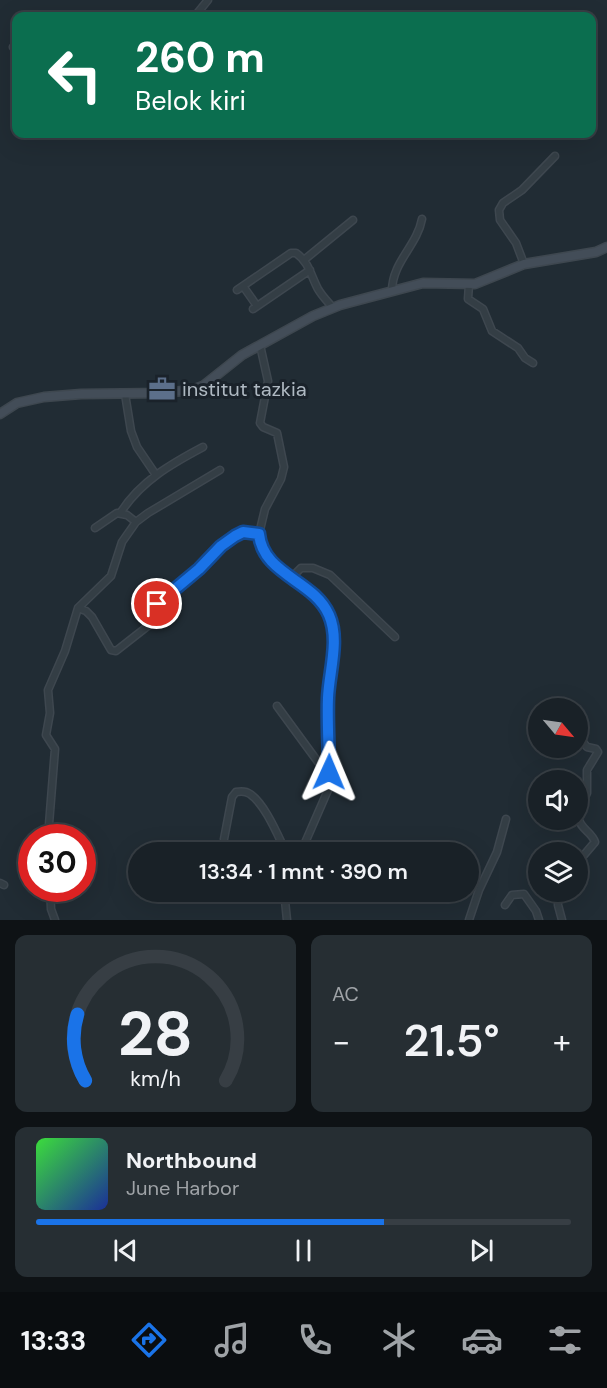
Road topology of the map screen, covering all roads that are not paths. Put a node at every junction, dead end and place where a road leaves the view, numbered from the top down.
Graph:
1 (208, 0) edge
2 (198, 12) edge
3 (555, 156) dead end
4 (422, 219) dead end
5 (353, 220) dead end
6 (607, 247) edge
7 (304, 260) junction
8 (524, 264) junction
9 (310, 270) junction
10 (469, 284) junction
11 (243, 286) junction
12 (237, 290) dead end
13 (392, 291) junction
14 (333, 308) junction
15 (260, 345) junction
16 (533, 363) dead end
17 (125, 394) junction
18 (0, 414) edge
19 (203, 447) dead end
20 (220, 470) dead end
21 (156, 475) junction
22 (121, 512) junction
23 (136, 522) junction
24 (94, 528) dead end
25 (259, 534) junction
26 (291, 578) junction
27 (78, 608) junction
28 (396, 637) dead end
29 (277, 706) dead end
30 (588, 747) edge
31 (587, 770) edge
32 (329, 772) junction
33 (506, 819) dead end
34 (49, 824) edge
35 (585, 830) edge
36 (224, 839) dead end
37 (281, 842) edge
38 (305, 842) edge
39 (588, 850) edge
40 (51, 902) edge
41 (285, 902) edge
42 (558, 902) edge
43 (505, 905) dead end
44 (55, 920) edge
45 (287, 920) edge
46 (469, 920) edge
47 (539, 920) edge
48 (562, 920) edge

1 - 2 street
3 - 8 street
4 - 13 street
5 - 7 street
6 - 8 street
7 - 9 street
7 - 11 street
8 - 10 street
9 - 11 street
9 - 14 street
10 - 13 street
10 - 16 street
11 - 12 street
13 - 14 street
14 - 15 street
15 - 17 street
15 - 25 street
17 - 18 street
17 - 21 street
19 - 21 street
20 - 23 street
21 - 22 street
22 - 23 street
22 - 24 street
23 - 27 street
25 - 26 street
25 - 27 street
26 - 28 street
26 - 32 street
27 - 34 street
29 - 32 street
30 - 31 street
32 - 38 street
33 - 46 street
35 - 39 street
36 - 37 street
40 - 44 street
41 - 45 street
42 - 48 street
43 - 47 street

